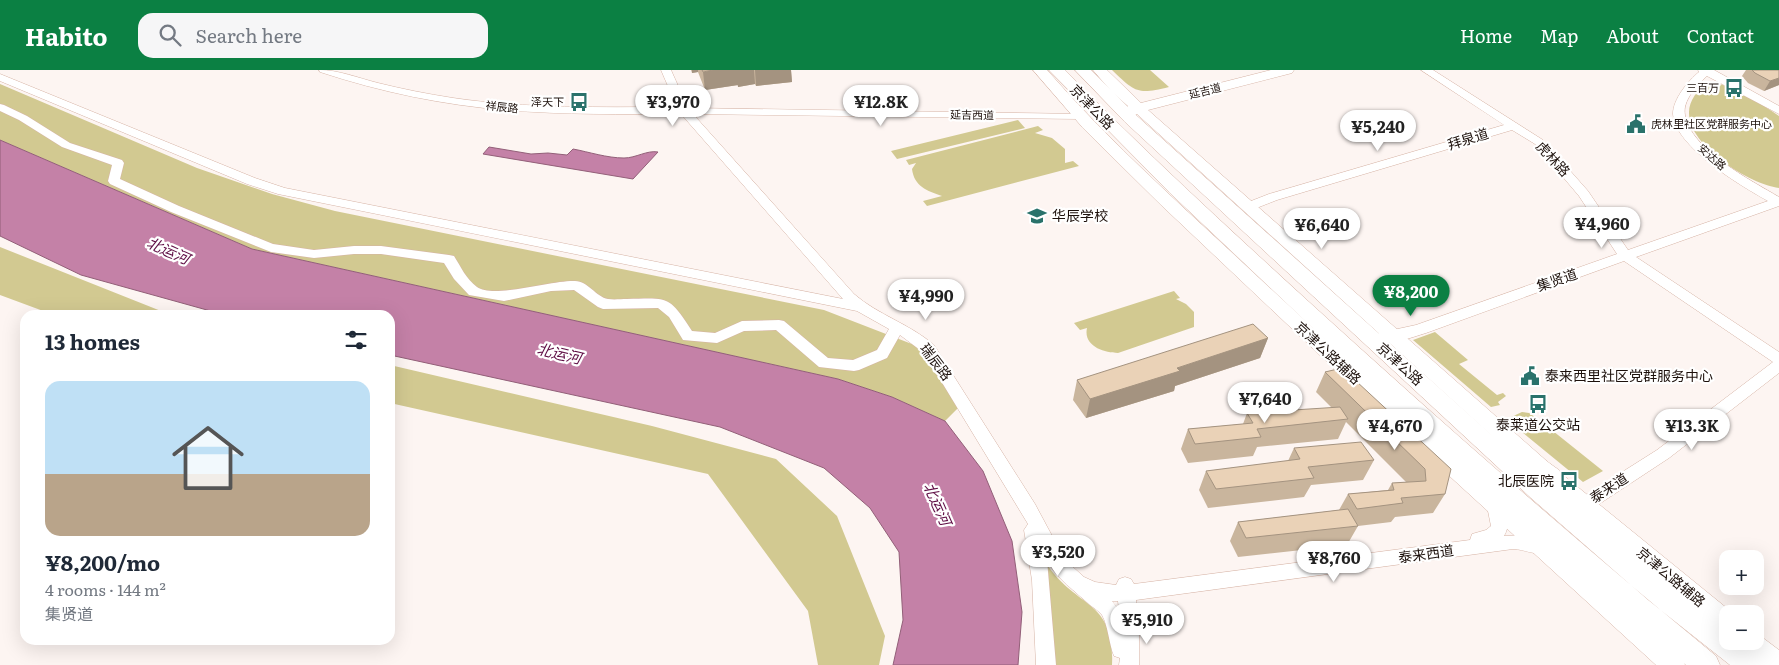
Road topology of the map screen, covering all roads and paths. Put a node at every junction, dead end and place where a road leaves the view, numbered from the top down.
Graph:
1 (324, 70) edge
2 (344, 70) edge
3 (666, 70) edge
4 (672, 70) edge
5 (1040, 70) edge
6 (1057, 70) edge
7 (1083, 70) edge
8 (1100, 70) edge
9 (1262, 70) edge
10 (1287, 70) edge
11 (1426, 70) edge
12 (1709, 71) edge
13 (0, 77) edge
14 (0, 108) edge
15 (662, 108) junction
16 (1133, 109) junction
17 (1779, 110) edge
18 (689, 112) junction
19 (1077, 114) junction
20 (1515, 125) junction
21 (1779, 201) edge
22 (1250, 206) junction
23 (1627, 257) junction
24 (864, 308) junction
25 (897, 327) junction
26 (1363, 331) junction
27 (1398, 339) junction
28 (1355, 358) junction
29 (1779, 359) edge
30 (1399, 363) junction
31 (1779, 365) edge
32 (1427, 388) junction
33 (1422, 441) junction
34 (1551, 477) junction
35 (1028, 501) junction
36 (1584, 505) junction
37 (1496, 506) junction
38 (1545, 551) junction
39 (1086, 582) junction
40 (1118, 592) junction
41 (1719, 616) edge
42 (1761, 650) edge
43 (1124, 660) edge
44 (1046, 665) edge
45 (1673, 665) edge
46 (1706, 665) edge
47 (1751, 665) edge
48 (1779, 665) edge

1 - 15 street, 祥辰路
2 - 15 street, 祥辰路
3 - 18 street, 瑞辰路
4 - 18 street, 瑞辰路
5 - 19 main road, 京津公路辅路
6 - 28 highway, 京津公路
7 - 16 highway, 京津公路
8 - 16 main road, 京津公路辅路
9 - 16 main road, 延吉道
10 - 16 main road, 延吉道
11 - 20 street, 虎林路
12 - 17 street
12 - 21 street, 安达路
13 - 24 street
14 - 25 street
15 - 18 street, 祥辰路
15 - 18 street
16 - 22 main road, 京津公路辅路
16 - 26 highway, 京津公路
18 - 19 street, 延吉西道
18 - 24 street, 瑞辰路
19 - 33 main road, 京津公路辅路
20 - 22 street, 拜泉道
20 - 23 street, 虎林路
21 - 23 street, 集贤道
22 - 27 main road, 京津公路辅路
23 - 27 street, 集贤道
23 - 29 street, 虎林路
24 - 25 street, 瑞辰路
24 - 35 street, 瑞辰路
25 - 35 street, 瑞辰路
26 - 27 street, 集贤道
26 - 30 highway, 京津公路
27 - 30 street
27 - 34 main road, 京津公路辅路
28 - 33 highway
28 - 46 highway, 京津公路
30 - 32 highway, 京津公路
31 - 36 street, 泰来道
32 - 34 highway
32 - 47 highway, 京津公路
33 - 37 main road, 京津公路辅路
34 - 36 main road, 京津公路辅路
35 - 39 street, 瑞辰路
35 - 44 street
36 - 41 main road, 京津公路辅路
37 - 38 main road, 京津公路辅路
37 - 40 street, 泰来西道
38 - 40 street, 泰来西道
38 - 45 main road, 京津公路辅路
39 - 40 street
39 - 43 street
40 - 43 street
40 - 43 street
42 - 48 main road

